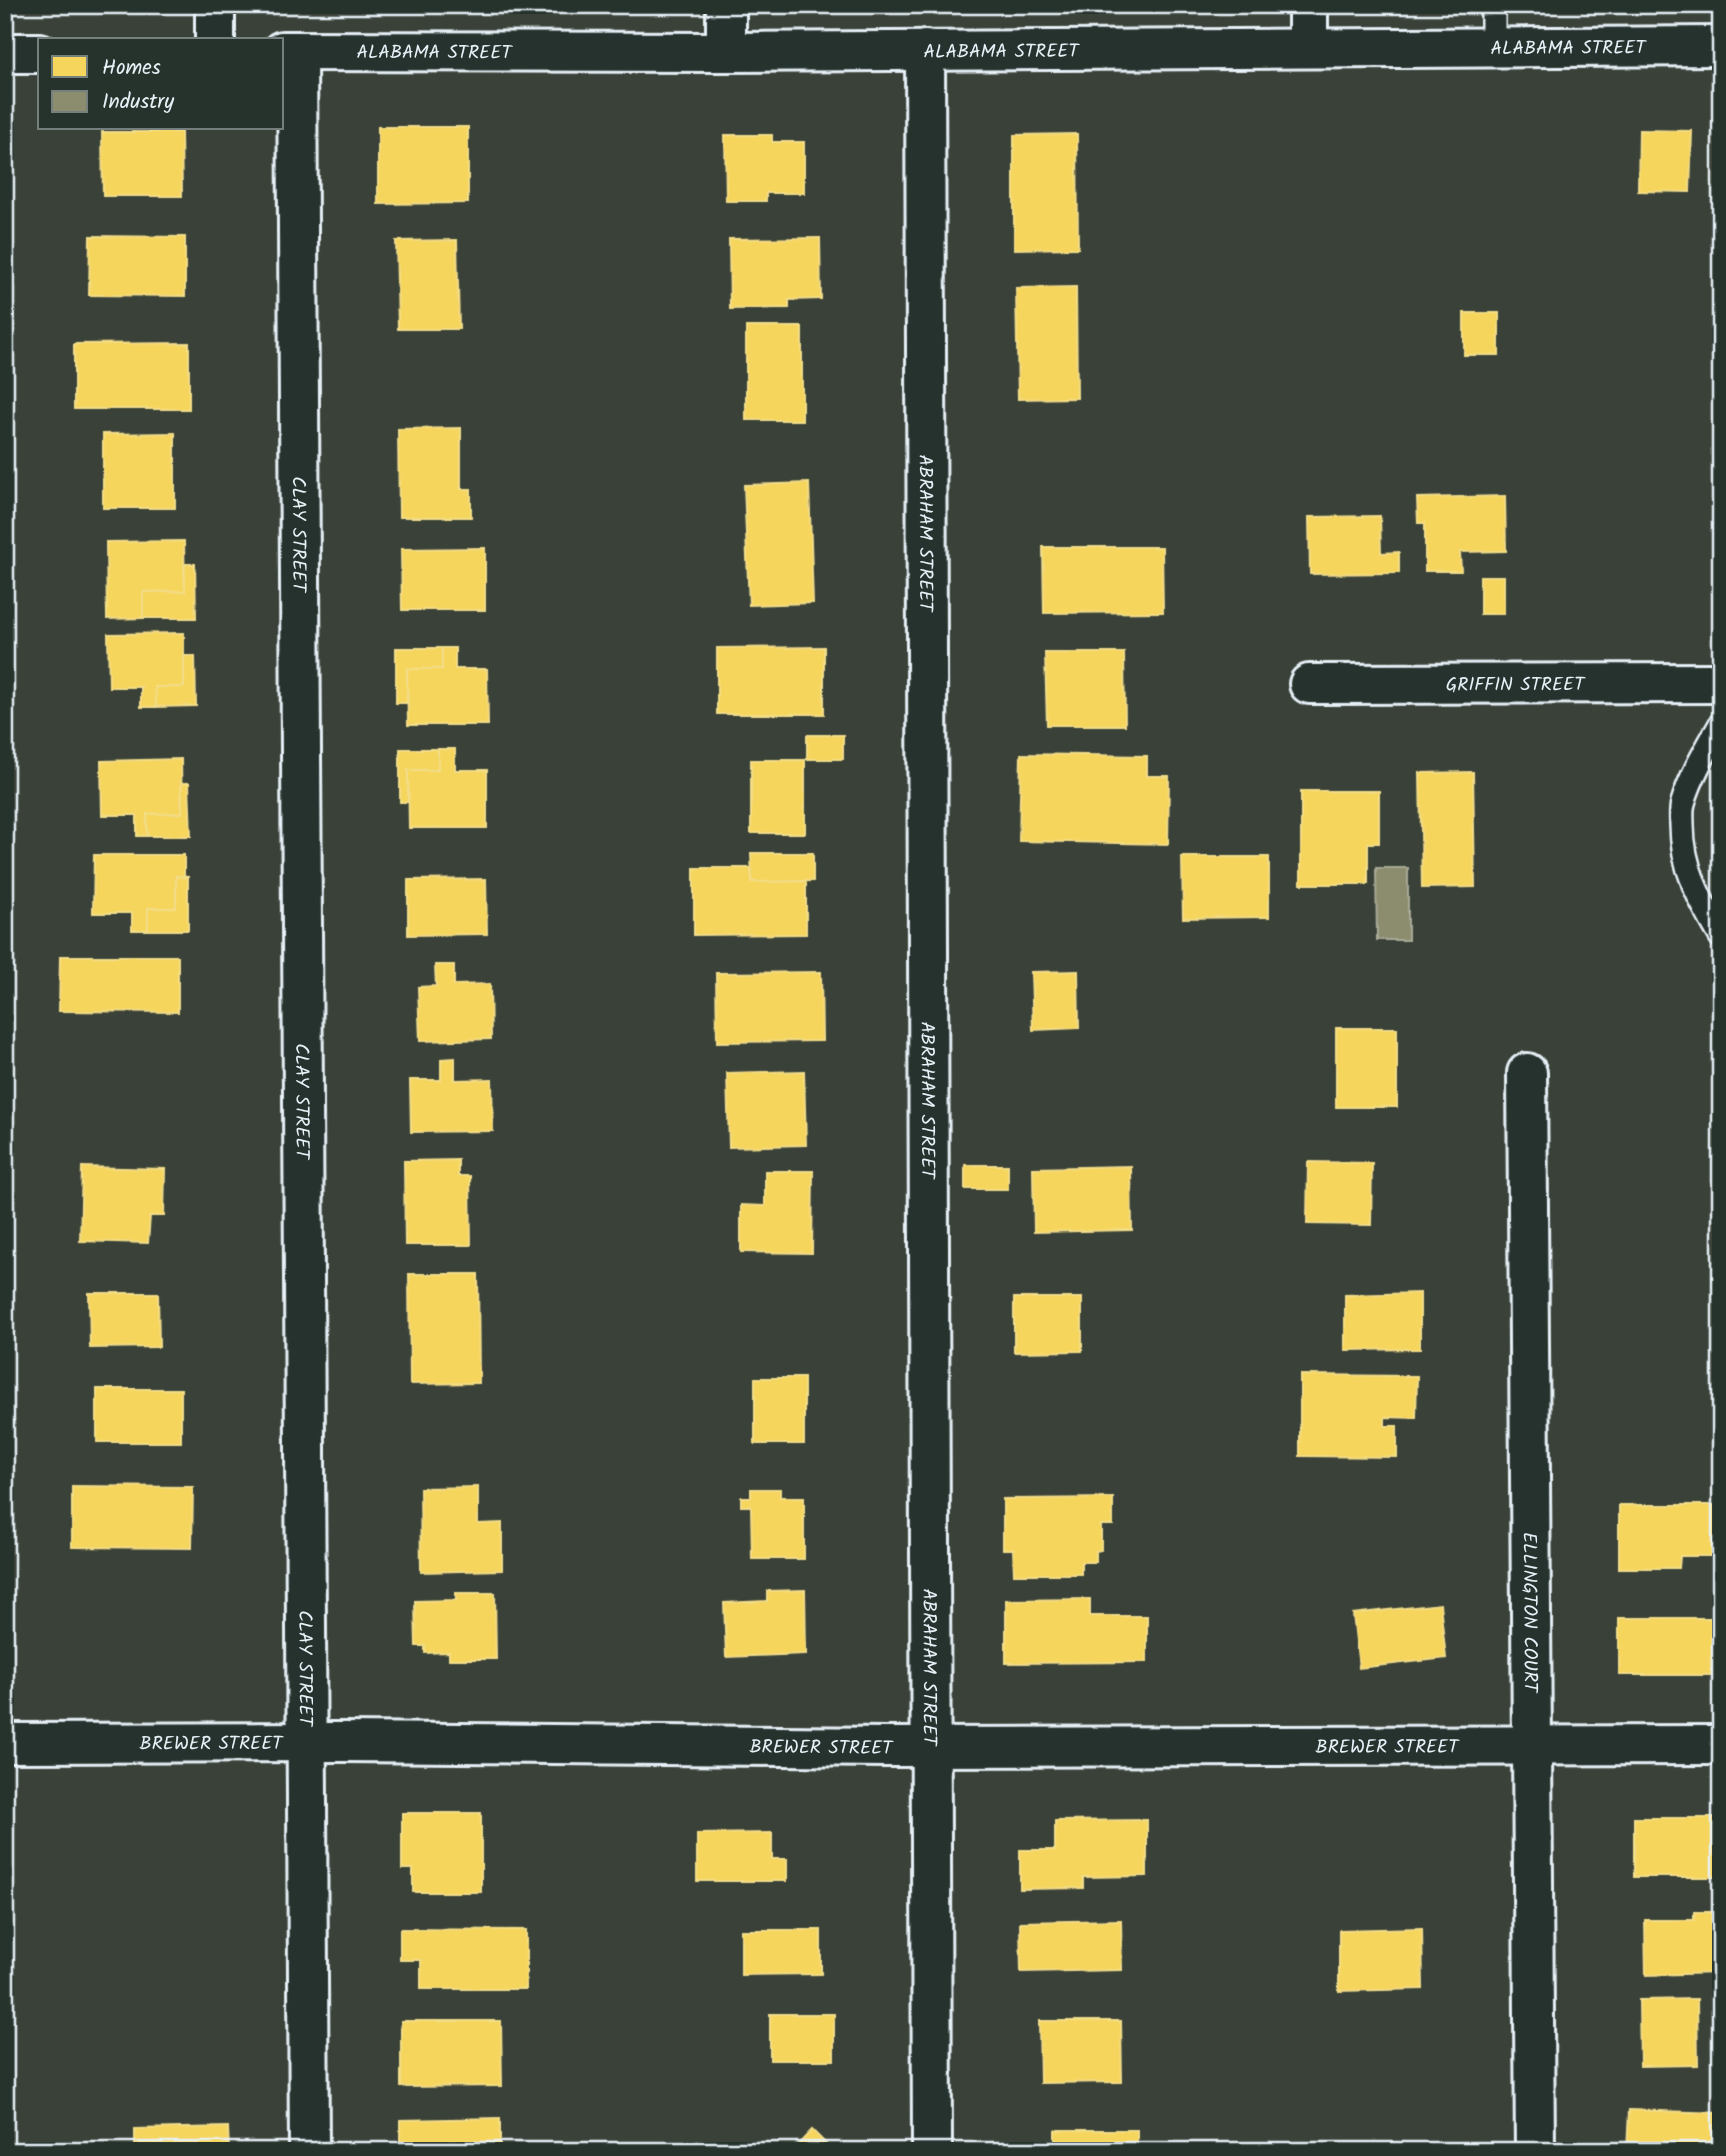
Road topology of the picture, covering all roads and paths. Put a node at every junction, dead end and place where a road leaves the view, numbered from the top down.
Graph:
1 (215, 5) edge
2 (726, 5) edge
3 (1308, 5) edge
4 (1493, 5) edge
5 (215, 38) edge
6 (1721, 46) edge
7 (1493, 47) junction
8 (1308, 48) junction
9 (925, 50) junction
10 (289, 51) edge
11 (38, 52) edge
12 (726, 52) junction
13 (5, 53) edge
14 (1721, 683) edge
15 (1309, 684) dead end
16 (1721, 724) edge
17 (1721, 936) edge
18 (1527, 1073) dead end
19 (306, 1742) junction
20 (5, 1743) edge
21 (1532, 1745) junction
22 (1721, 1745) edge
23 (931, 1747) junction
24 (309, 2151) edge
25 (932, 2151) edge
26 (1535, 2151) edge

1 - 5 street
2 - 12 street
3 - 8 street
4 - 7 lane
6 - 7 street, ALABAMA STREET
7 - 8 street, ALABAMA STREET
8 - 9 street, ALABAMA STREET
9 - 12 street, ALABAMA STREET
9 - 23 street, ABRAHAM STREET
10 - 12 street, ALABAMA STREET
10 - 19 street, CLAY STREET
11 - 13 street
14 - 15 street, GRIFFIN STREET
16 - 17 lane
18 - 21 street, ELLINGTON COURT
19 - 20 street, BREWER STREET
19 - 23 street, BREWER STREET
19 - 24 street, CLAY STREET
21 - 22 street, BREWER STREET
21 - 23 street, BREWER STREET
21 - 26 street, ELLINGTON COURT
23 - 25 street, ABRAHAM STREET

